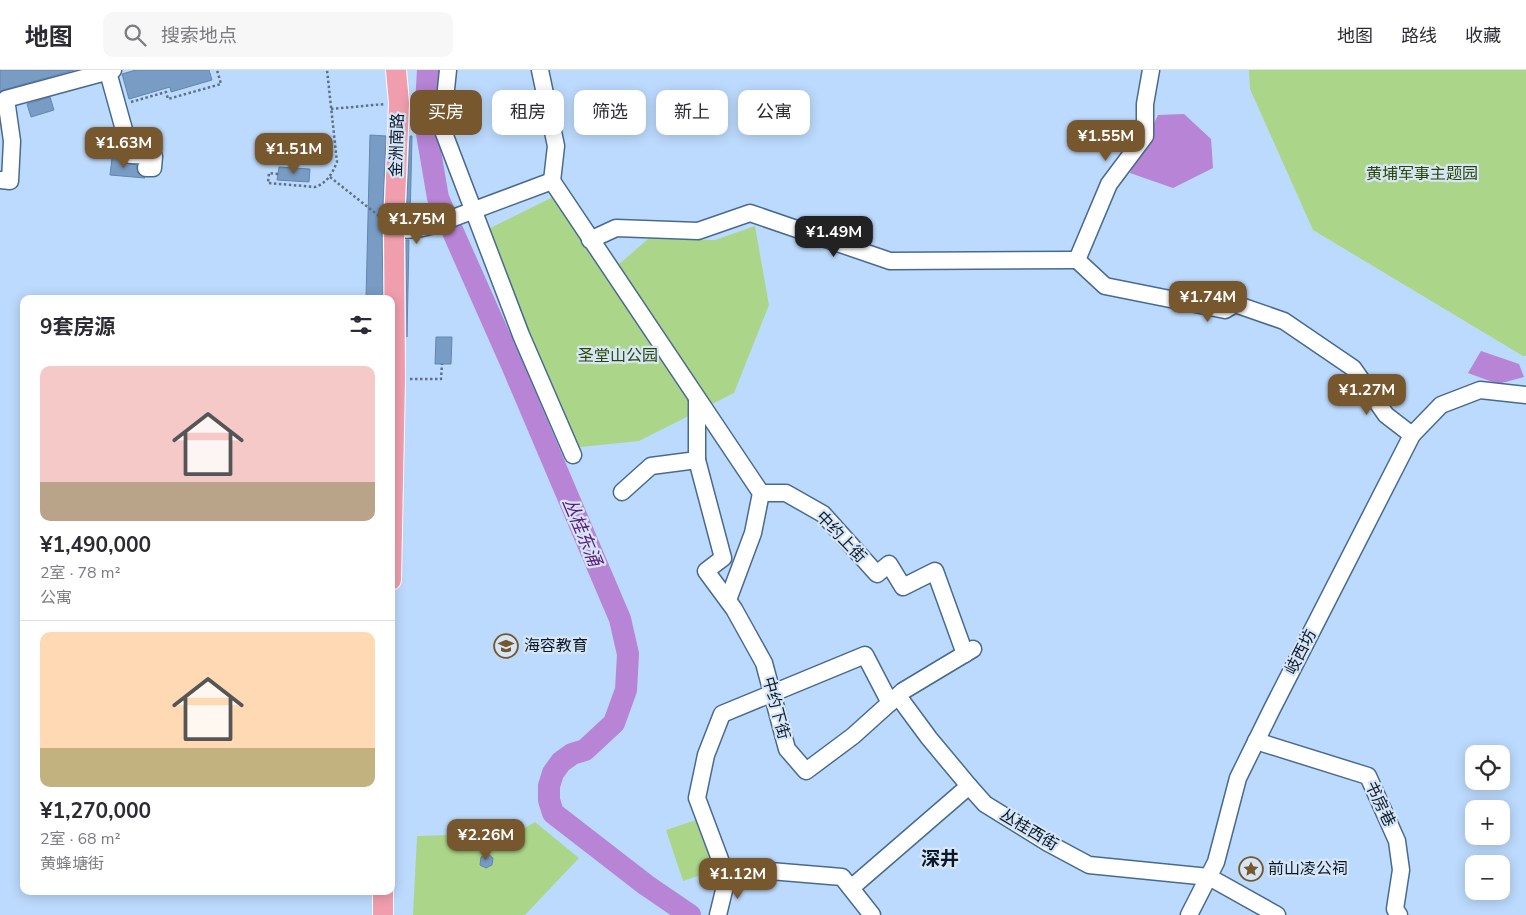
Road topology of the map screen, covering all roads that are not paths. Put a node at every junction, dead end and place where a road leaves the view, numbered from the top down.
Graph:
1 (396, 70) edge
2 (448, 70) edge
3 (540, 70) edge
4 (1151, 70) edge
5 (110, 71) edge
6 (3, 94) edge
7 (146, 168) dead end
8 (0, 180) edge
9 (552, 181) junction
10 (466, 213) junction
11 (394, 228) junction
12 (590, 240) junction
13 (1077, 260) junction
14 (394, 295) edge
15 (1526, 395) edge
16 (697, 400) junction
17 (1412, 434) junction
18 (572, 455) dead end
19 (697, 460) junction
20 (622, 492) dead end
21 (761, 494) junction
22 (728, 600) junction
23 (969, 651) joint
24 (772, 693) junction
25 (894, 699) junction
26 (1256, 741) junction
27 (968, 786) junction
28 (1208, 877) junction
29 (726, 878) junction
30 (851, 888) junction
31 (383, 895) edge
32 (383, 915) edge
33 (718, 915) edge
34 (872, 915) edge
35 (1189, 915) edge
36 (1277, 915) edge
37 (1399, 915) edge

1 - 11 main road, 金洲南路
2 - 10 street
3 - 9 street
4 - 13 street
5 - 6 street
5 - 7 street
6 - 8 street
9 - 10 street
9 - 12 street
10 - 11 street
10 - 18 street
11 - 14 main road, 金洲南路
12 - 13 street
12 - 16 street
13 - 17 street
15 - 17 street, 岐西坊
16 - 19 street
16 - 21 street
17 - 26 street, 岐西坊
19 - 20 street
19 - 22 street, 中约下街
21 - 22 street
21 - 23 street, 中约上街
22 - 24 street, 中约下街
23 - 25 street, 中约下街
24 - 25 street, 丛桂西街
24 - 25 street, 中约下街
24 - 29 street
25 - 27 street, 丛桂西街
26 - 28 street, 岐西坊
26 - 37 street, 书房巷
27 - 28 street, 丛桂西街
27 - 30 street
28 - 35 street, 岐西坊
28 - 36 street
29 - 30 street
29 - 33 street
30 - 34 street
31 - 32 main road

